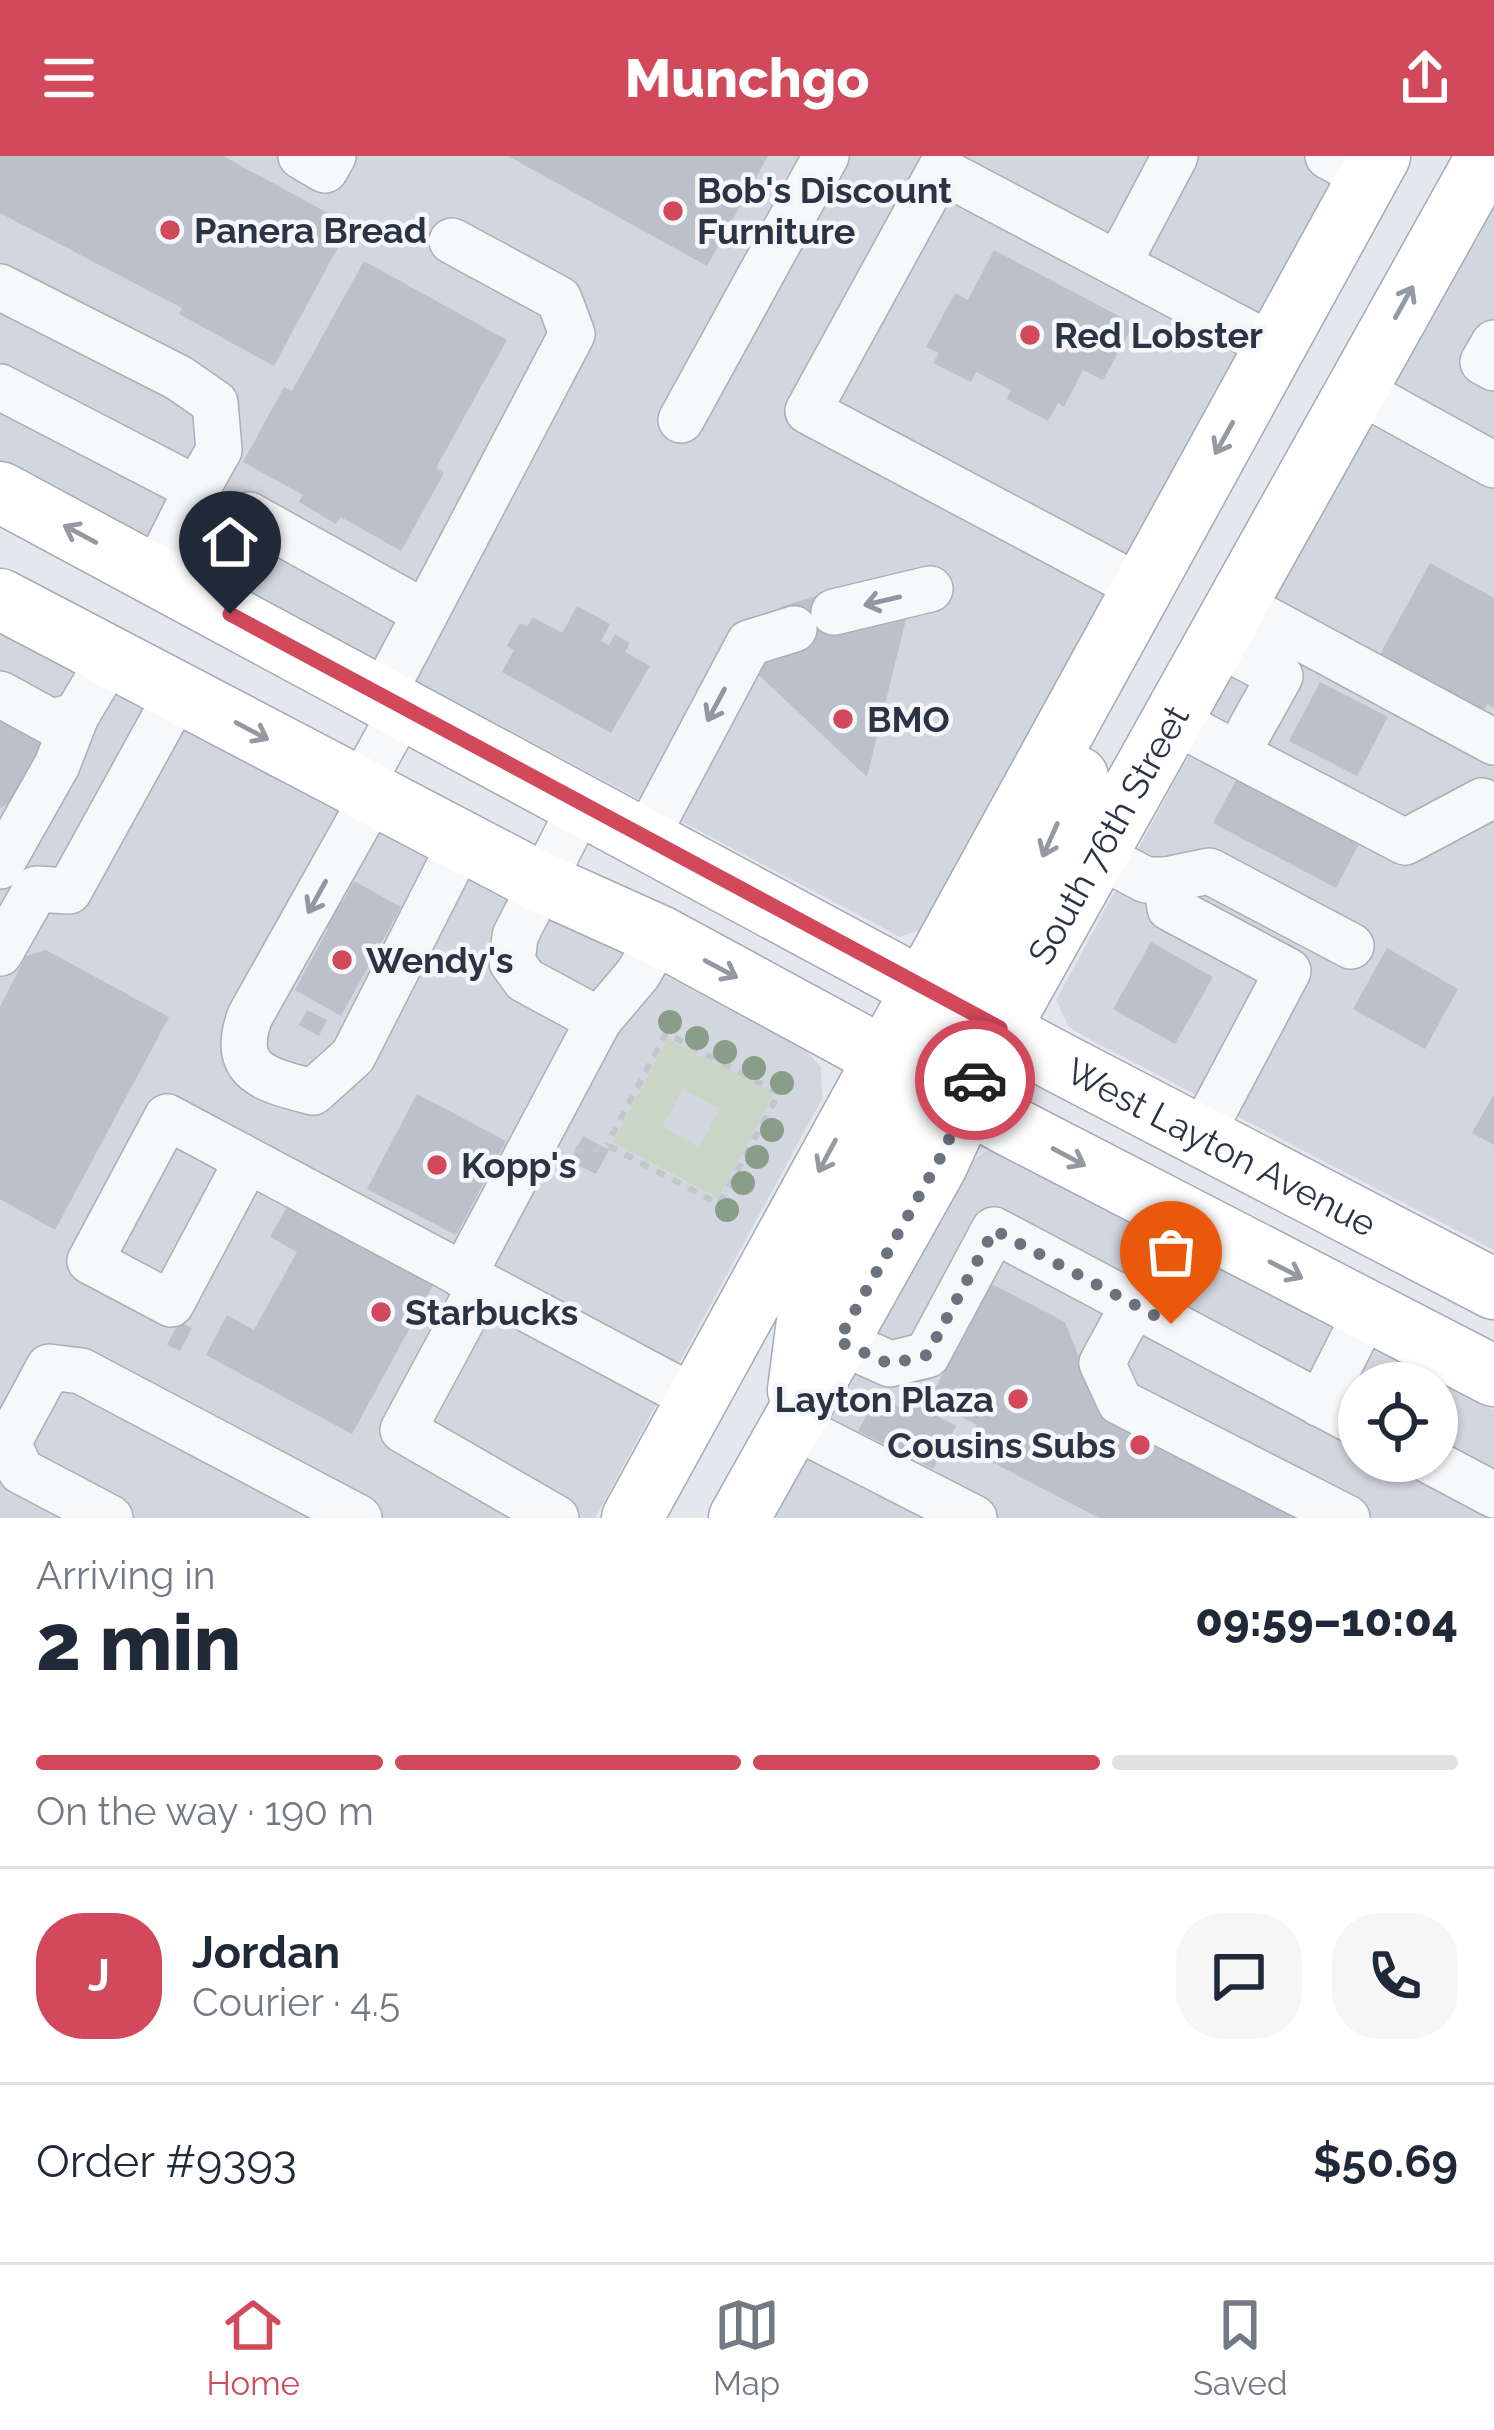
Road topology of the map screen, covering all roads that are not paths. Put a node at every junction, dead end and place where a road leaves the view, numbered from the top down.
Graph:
1 (301, 156) edge
2 (332, 156) edge
3 (826, 156) edge
4 (1175, 156) edge
5 (1487, 156) edge
6 (1354, 179) edge
7 (452, 241) dead end
8 (1118, 264) junction
9 (0, 287) edge
10 (1494, 343) edge
11 (1274, 347) junction
12 (1494, 368) edge
13 (0, 387) edge
14 (1357, 389) junction
15 (681, 420) dead end
16 (1494, 465) edge
17 (197, 489) junction
18 (0, 491) edge
19 (249, 515) dead end
20 (155, 573) junction
21 (1141, 588) junction
22 (931, 589) dead end
23 (0, 599) edge
24 (424, 613) junction
25 (1227, 624) junction
26 (111, 657) junction
27 (1085, 689) junction
28 (178, 692) junction
29 (0, 694) edge
30 (392, 703) junction
31 (76, 716) junction
32 (1174, 721) junction
33 (1250, 730) dead end
34 (1494, 742) edge
35 (367, 791) junction
36 (1482, 801) dead end
37 (582, 804) junction
38 (646, 837) junction
39 (462, 841) junction
40 (1100, 856) junction
41 (0, 866) edge
42 (1166, 880) junction
43 (540, 882) junction
44 (660, 936) junction
45 (1352, 946) dead end
46 (0, 953) edge
47 (964, 1008) junction
48 (599, 1020) junction
49 (925, 1078) junction
50 (1200, 1137) junction
51 (247, 1161) dead end
52 (1182, 1216) junction
53 (472, 1281) junction
54 (1494, 1289) edge
55 (1134, 1304) junction
56 (1367, 1312) junction
57 (1494, 1326) edge
58 (838, 1341) junction
59 (1354, 1362) edge
60 (1494, 1376) edge
61 (696, 1399) junction
62 (1338, 1413) edge
63 (794, 1426) junction
64 (1458, 1476) edge
65 (1494, 1495) edge
66 (1494, 1510) edge
67 (330, 1511) edge
68 (110, 1518) edge
69 (556, 1518) edge
70 (632, 1518) edge
71 (740, 1518) edge
72 (974, 1518) edge
73 (1347, 1518) edge
74 (1490, 1518) edge

1 - 2 lane
3 - 15 lane
4 - 8 lane
14 -> 5 main road, South 76th Street
6 - 11 main road
6 - 14 main road
7 - 24 lane
8 - 11 lane
8 - 21 lane
9 - 17 lane
10 - 12 lane
11 -> 21 main road
11 - 25 main road
13 - 17 lane
14 - 16 lane
14 - 25 main road, South 76th Street
17 - 20 lane
20 -> 18 main road, West Layton Avenue
19 - 24 lane
20 - 30 main road, West Layton Avenue
21 - 27 main road
22 -> 38 lane
23 - 26 main road
24 - 30 lane
25 - 32 main road, South 76th Street
25 - 33 lane
25 - 34 lane
26 - 28 main road
26 - 31 lane
27 - 32 main road
27 -> 47 main road
28 -> 35 main road
28 - 46 lane
29 - 31 lane
30 - 35 lane
30 - 37 main road, West Layton Avenue
31 - 41 lane
32 - 36 lane
32 - 40 main road, South 76th Street
35 - 39 main road
35 -> 39 lane
37 - 38 main road, West Layton Avenue
37 - 43 lane
38 - 47 main road, West Layton Avenue
39 - 43 main road
40 - 42 lane
40 - 47 main road, South 76th Street
42 - 45 lane
42 - 50 lane
43 - 44 main road
43 - 48 lane
44 - 48 lane
44 -> 49 main road
47 - 49 main road, South 76th Street
47 - 49 main road
47 - 50 main road, West Layton Avenue
48 - 53 lane
49 -> 52 main road
49 - 58 main road, South 76th Street
49 -> 61 main road, South 76th Street
49 - 63 main road
50 - 54 main road, West Layton Avenue
51 - 53 lane
52 - 55 lane
52 -> 56 main road
53 - 61 lane
53 - 69 lane
55 - 58 lane
55 - 62 lane
55 - 73 lane
56 - 57 main road
56 - 59 lane
56 - 60 main road
58 - 63 main road, South 76th Street
61 - 70 main road, South 76th Street
63 - 71 main road, South 76th Street
63 - 72 lane
64 - 65 lane
66 - 74 lane
67 - 68 lane

